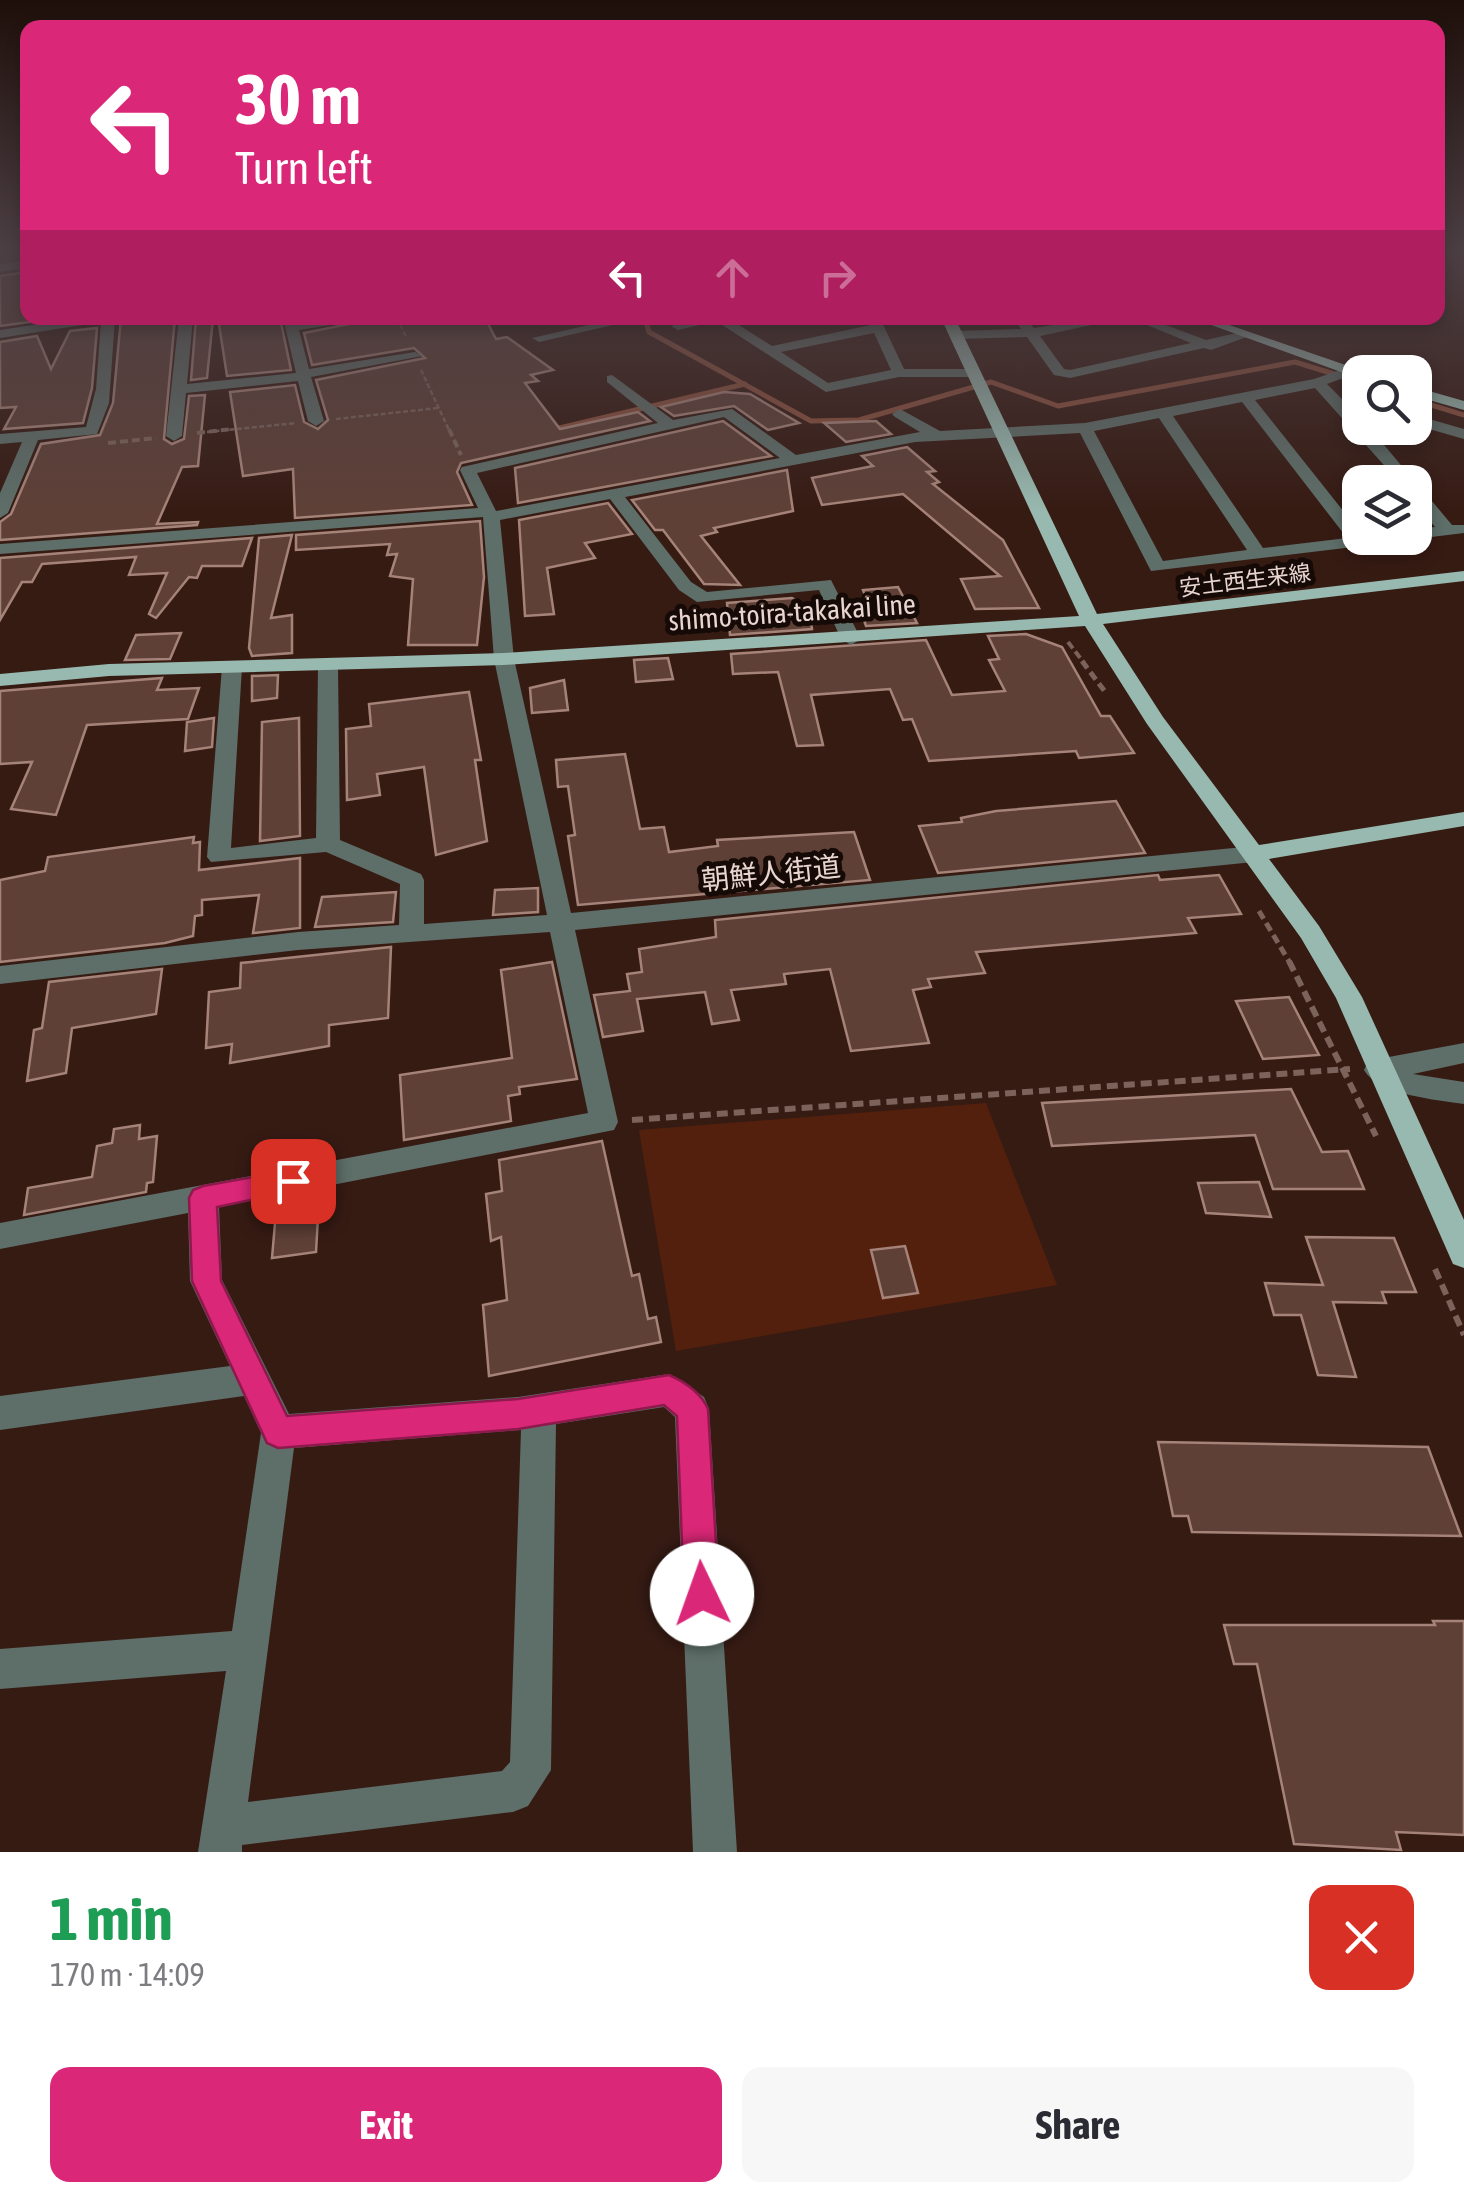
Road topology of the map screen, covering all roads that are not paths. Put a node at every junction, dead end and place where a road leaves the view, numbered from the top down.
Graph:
1 (102, 338) edge
2 (184, 338) edge
3 (295, 338) edge
4 (749, 338) edge
5 (816, 338) edge
6 (883, 338) edge
7 (957, 338) edge
8 (1036, 338) edge
9 (1191, 338) edge
10 (1234, 338) edge
11 (1255, 338) edge
12 (1211, 346) junction
13 (768, 351) junction
14 (414, 356) dead end
15 (1342, 368) edge
16 (974, 373) junction
17 (900, 374) junction
18 (305, 375) junction
19 (1342, 376) edge
20 (612, 380) dead end
21 (1318, 383) junction
22 (179, 388) junction
23 (1432, 396) edge
24 (1246, 398) junction
25 (1464, 406) edge
26 (1342, 407) edge
27 (900, 414) dead end
28 (1164, 414) junction
29 (316, 421) road end
30 (670, 425) junction
31 (1432, 425) edge
32 (1085, 428) junction
33 (1002, 434) junction
34 (1464, 434) edge
35 (936, 435) junction
36 (32, 436) junction
37 (174, 436) road end
38 (0, 440) edge
39 (1376, 445) edge
40 (792, 459) junction
41 (1393, 465) edge
42 (614, 493) junction
43 (1432, 508) edge
44 (0, 513) edge
45 (489, 515) junction
46 (1342, 521) edge
47 (1455, 529) edge
48 (1342, 543) edge
49 (0, 549) edge
50 (1258, 554) junction
51 (1464, 576) edge
52 (1091, 621) junction
53 (851, 638) junction
54 (504, 659) junction
55 (328, 665) junction
56 (232, 667) junction
57 (0, 680) edge
58 (1464, 818) edge
59 (328, 844) junction
60 (1254, 854) junction
61 (562, 923) junction
62 (411, 933) junction
63 (0, 975) edge
64 (1464, 1053) edge
65 (1378, 1070) junction
66 (1464, 1093) edge
67 (203, 1198) junction
68 (0, 1236) edge
69 (1464, 1254) edge
70 (256, 1379) junction
71 (539, 1411) junction
72 (0, 1414) edge
73 (278, 1432) junction
74 (251, 1649) junction
75 (0, 1669) edge
76 (222, 1839) edge
77 (714, 1852) edge

1 - 36 street
2 - 22 street
3 - 18 street
4 - 13 street
5 - 13 street
6 - 17 street
7 - 16 main road
8 - 12 street
9 - 12 street
10 - 12 street
11 - 15 main road
13 - 17 street
14 - 18 street
16 - 17 street
16 - 33 main road
18 - 22 street
18 - 29 street
19 - 21 street
20 - 30 street
21 - 24 street
21 - 26 street
22 - 37 street
23 - 25 main road
24 - 28 street
24 - 46 street
27 - 35 street
28 - 32 street
28 - 50 street
30 - 40 street
30 - 45 street
31 - 34 street
32 - 33 street
32 - 50 street
33 - 35 street
33 - 52 main road
35 - 40 street
36 - 38 street
36 - 44 street
39 - 41 street
40 - 42 street
42 - 45 street
42 - 53 street
43 - 47 street
45 - 49 street
45 - 54 street
48 - 50 street
51 - 52 main road, 安土西生来線
52 - 53 main road, shimo-toira-takakai line
52 - 60 main road
53 - 54 main road, shimo-toira-takakai line
54 - 55 main road, shimo-toira-takakai line
54 - 61 street
55 - 56 main road, shimo-toira-takakai line
55 - 59 street
56 - 57 main road, shimo-toira-takakai line
56 - 59 street
58 - 60 main road
59 - 62 street
60 - 61 street, 朝鮮人街道
60 - 65 main road
61 - 62 street, 朝鮮人街道
61 - 67 street
62 - 63 street, 朝鮮人街道
64 - 65 street
65 - 66 street
65 - 69 main road
67 - 68 street
67 - 70 street
70 - 72 street
70 - 73 street
71 - 73 street
71 - 76 street
71 - 77 street
73 - 74 street
74 - 75 street
74 - 76 street

